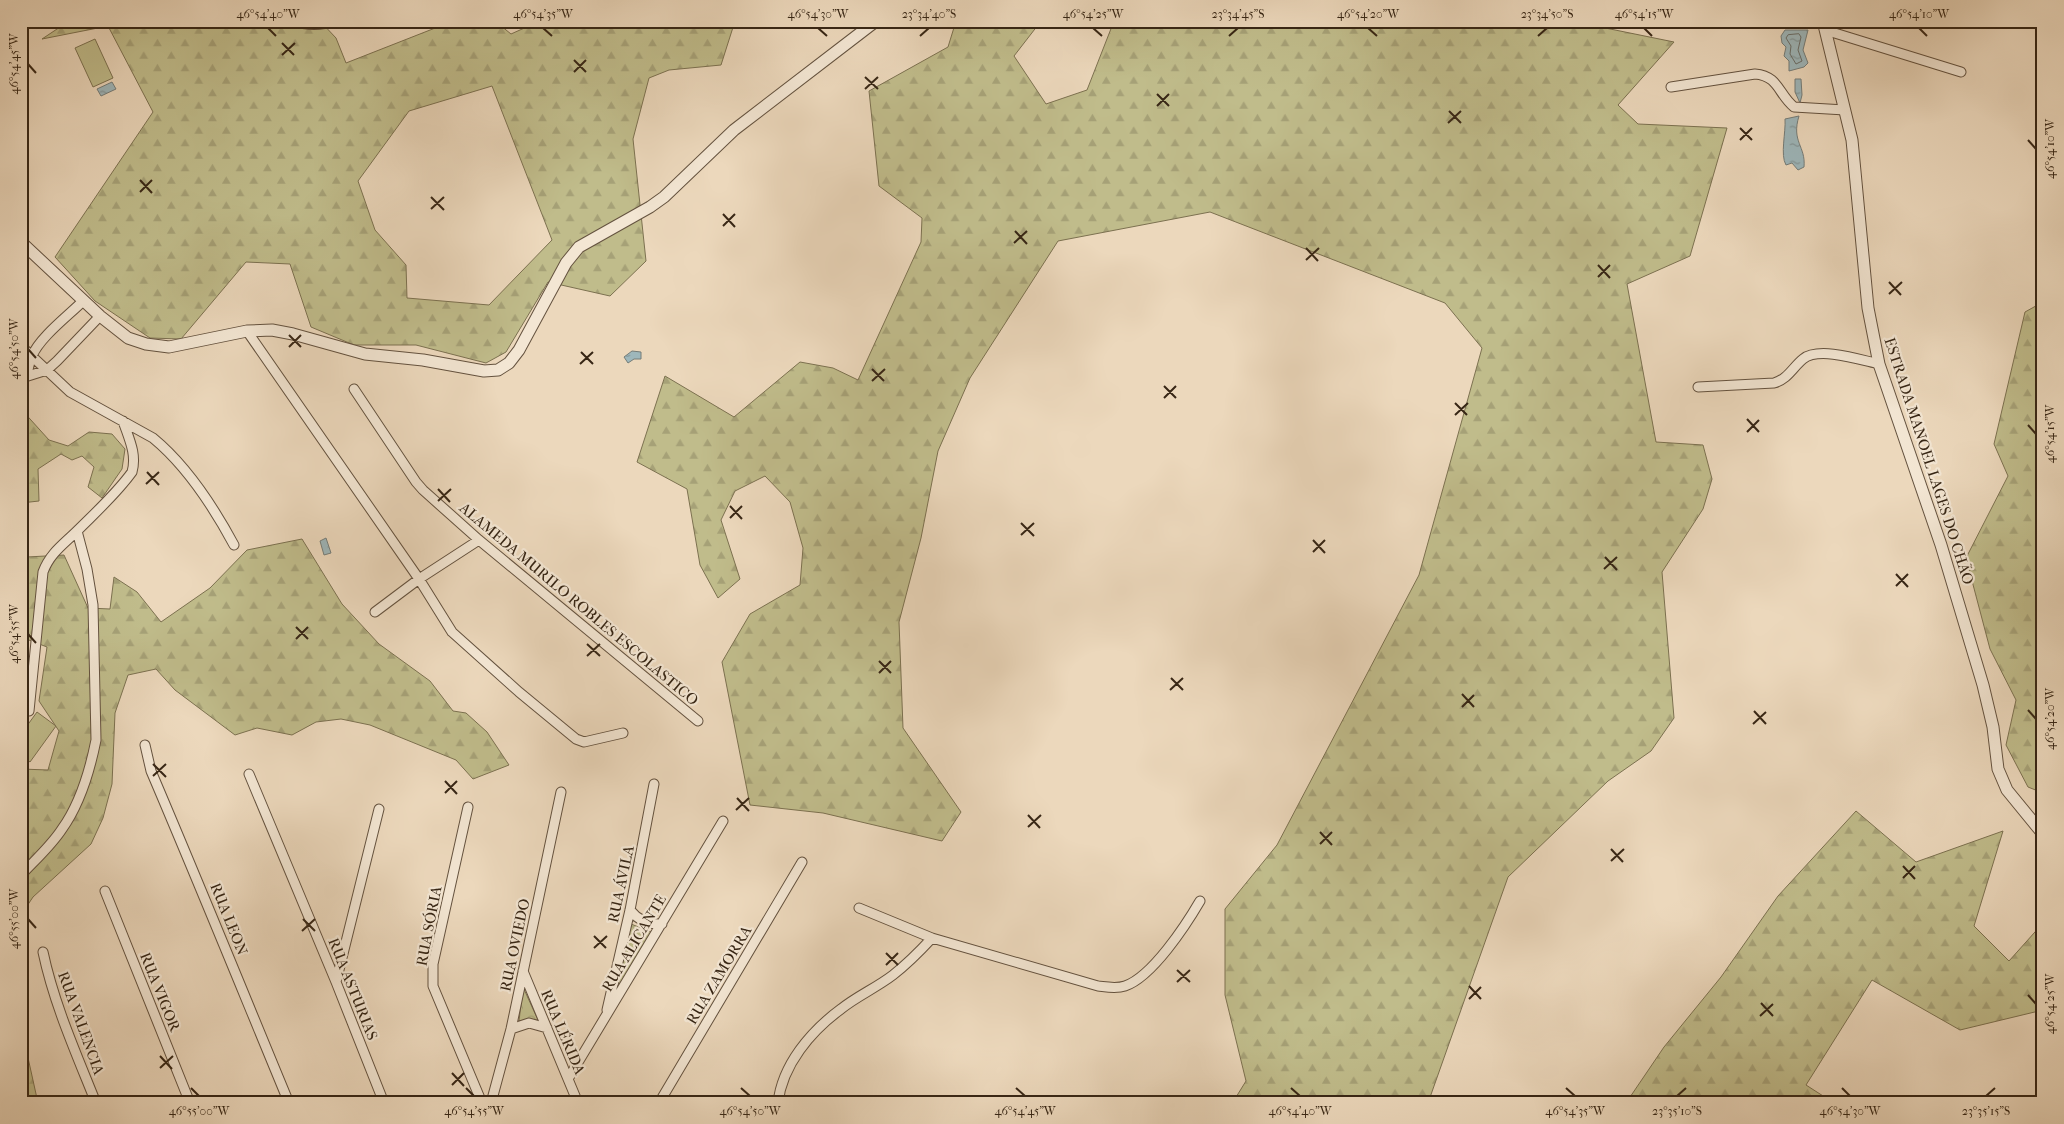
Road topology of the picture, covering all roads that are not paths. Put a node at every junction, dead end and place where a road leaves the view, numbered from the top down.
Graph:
1 (291, 21) edge
2 (333, 21) edge
3 (876, 21) edge
4 (1824, 26) edge
5 (1961, 72) dead end
6 (1671, 87) dead end
7 (1845, 110) junction
8 (21, 242) edge
9 (83, 301) junction
10 (100, 316) junction
11 (247, 331) junction
12 (21, 346) edge
13 (32, 356) junction
14 (1880, 364) junction
15 (47, 370) junction
16 (28, 376) junction
17 (21, 384) edge
18 (1698, 387) dead end
19 (354, 389) dead end
20 (123, 421) junction
21 (77, 531) junction
22 (479, 540) junction
23 (234, 545) dead end
24 (419, 579) junction
25 (375, 612) dead end
26 (29, 711) dead end
27 (698, 721) dead end
28 (623, 733) dead end
29 (145, 745) dead end
30 (249, 774) dead end
31 (654, 784) dead end
32 (561, 792) dead end
33 (468, 807) dead end
34 (379, 809) dead end
35 (723, 821) dead end
36 (2043, 834) edge
37 (802, 862) dead end
38 (21, 875) edge
39 (105, 891) dead end
40 (1200, 901) dead end
41 (859, 908) dead end
42 (630, 910) junction
43 (662, 924) junction
44 (932, 938) junction
45 (43, 952) dead end
46 (523, 971) junction
47 (336, 982) junction
48 (605, 1018) junction
49 (547, 1028) junction
50 (511, 1029) junction
51 (568, 1079) junction
52 (288, 1099) edge
53 (96, 1103) edge
54 (190, 1103) edge
55 (298, 1103) edge
56 (384, 1103) edge
57 (482, 1103) edge
58 (491, 1103) edge
59 (578, 1103) edge
60 (659, 1103) edge
61 (778, 1103) edge

1 - 2 street
3 - 11 street
4 - 5 street
4 - 7 street, ESTRADA MANOEL LAGES DO CHÃO
6 - 7 street
7 - 14 street, ESTRADA MANOEL LAGES DO CHÃO
8 - 9 street
9 - 10 street
9 - 13 street
10 - 11 street
10 - 15 street
11 - 24 street
12 - 13 street
13 - 15 street
13 - 16 street
14 - 18 street
14 - 36 street, ESTRADA MANOEL LAGES DO CHÃO
15 - 16 street
15 - 20 street
16 - 17 street
19 - 22 street, ALAMEDA MURILO ROBLES ESCOLASTICO
20 - 21 street
20 - 23 street
21 - 26 street
21 - 38 street
22 - 24 street
22 - 27 street, ALAMEDA MURILO ROBLES ESCOLASTICO
24 - 25 street
24 - 28 street
29 - 52 street, RUA LEON
30 - 47 street, RUA ASTURIAS
31 - 42 street, RUA ÁVILA
32 - 46 street, RUA OVIEDO
33 - 57 street, RUA SÓRIA
34 - 47 street
35 - 43 street, RUA ALICANTE
37 - 60 street, RUA ZAMORRA
39 - 54 street, RUA VIGOR
40 - 44 street
41 - 44 street
42 - 43 street
42 - 48 street, RUA ÁVILA
43 - 48 street, RUA ALICANTE
44 - 61 street
45 - 53 street, RUA VALENCIA
46 - 49 street, RUA LÉRIDA
46 - 50 street, RUA OVIEDO
47 - 56 street, RUA ASTURIAS
48 - 51 street, RUA ALICANTE
49 - 50 street
49 - 51 street, RUA LÉRIDA
50 - 58 street, RUA OVIEDO
51 - 59 street, RUA LÉRIDA
52 - 55 street

